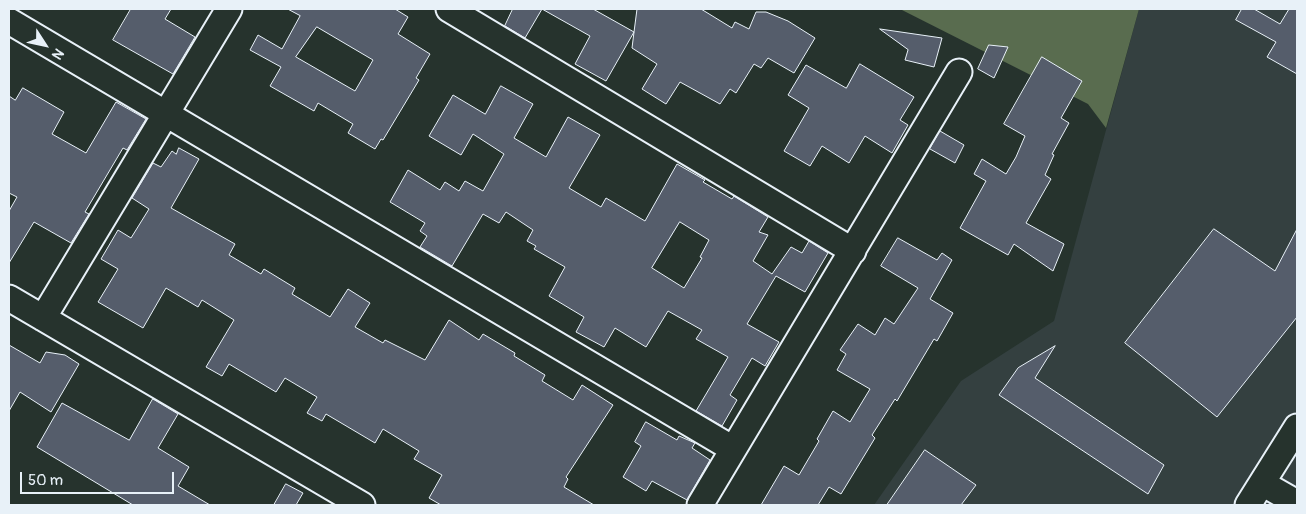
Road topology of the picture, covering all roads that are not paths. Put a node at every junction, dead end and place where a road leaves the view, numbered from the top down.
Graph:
1 (229, 9) edge
2 (448, 9) edge
3 (9, 21) edge
4 (959, 72) dead end
5 (164, 114) junction
6 (853, 251) junction
7 (9, 298) edge
8 (42, 318) junction
9 (1297, 427) edge
10 (733, 449) junction
11 (1262, 483) junction
12 (1297, 503) edge
13 (362, 505) edge
14 (700, 505) edge
15 (1248, 505) edge

1 - 5 street
2 - 6 street
3 - 5 street
4 - 6 street
5 - 8 street
5 - 10 street
6 - 10 street
7 - 8 street
8 - 13 street
9 - 11 street
10 - 14 street
11 - 12 street
11 - 15 street

